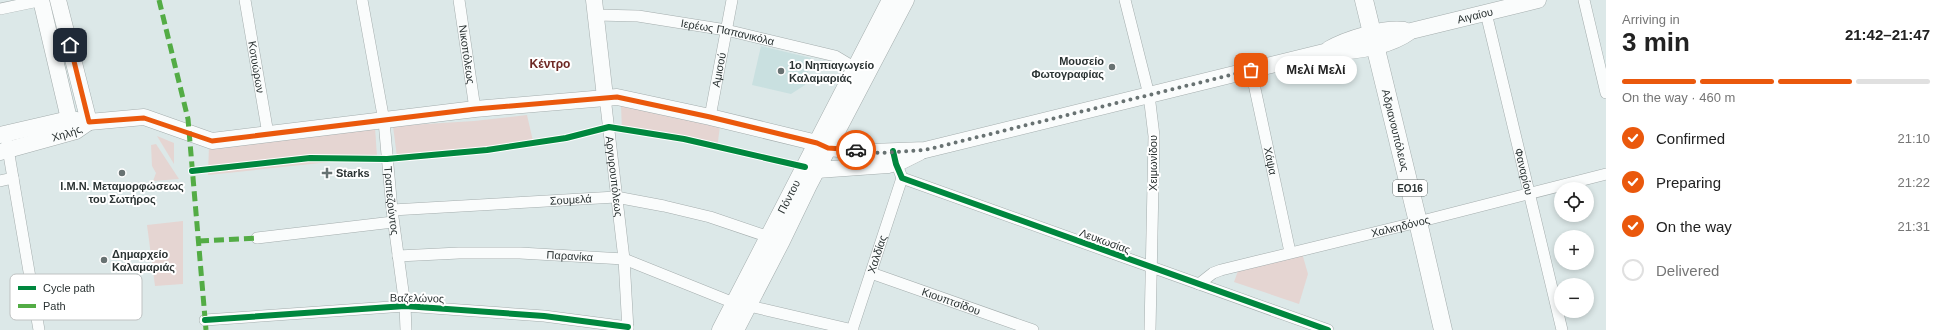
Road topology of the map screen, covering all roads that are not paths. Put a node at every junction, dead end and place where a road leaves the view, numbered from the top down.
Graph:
1 (42, 0) edge
2 (58, 0) edge
3 (245, 0) edge
4 (362, 0) edge
5 (459, 0) edge
6 (732, 0) edge
7 (890, 0) edge
8 (906, 0) edge
9 (1124, 0) edge
10 (1364, 0) edge
11 (1538, 0) edge
12 (1584, 0) edge
13 (595, 7) edge
14 (0, 8) edge
15 (1486, 13) junction
16 (726, 30) junction
17 (1373, 40) junction
18 (855, 68) junction
19 (1251, 70) junction
20 (1606, 93) edge
21 (1148, 95) junction
22 (605, 97) junction
23 (475, 109) junction
24 (710, 117) junction
25 (69, 119) junction
26 (384, 121) junction
27 (89, 122) junction
28 (268, 134) junction
29 (3, 135) edge
30 (823, 145) junction
31 (4, 152) edge
32 (894, 158) junction
33 (811, 168) junction
34 (1606, 174) edge
35 (13, 178) junction
36 (902, 178) junction
37 (0, 181) edge
38 (1529, 194) junction
39 (616, 197) junction
40 (392, 210) junction
41 (393, 222) junction
42 (1418, 222) junction
43 (769, 237) junction
44 (257, 238) dead end
45 (1290, 252) junction
46 (398, 256) junction
47 (624, 259) junction
48 (1151, 268) junction
49 (871, 273) junction
50 (29, 274) edge
51 (1199, 284) junction
52 (741, 304) junction
53 (405, 306) junction
54 (37, 320) edge
55 (204, 320) dead end
56 (628, 329) edge
57 (39, 330) edge
58 (406, 330) edge
59 (720, 330) edge
60 (736, 330) edge
61 (852, 330) edge
62 (1033, 330) edge
63 (1150, 330) edge
64 (1328, 330) edge
65 (1443, 330) edge
66 (1562, 330) edge

1 - 14 street
1 - 25 main road
2 - 27 main road
3 - 28 street, Κοτυώρων
4 - 26 street, Τραπεζούντος
5 - 23 street, Νικοπόλεως
6 - 16 street, Αμισού
7 - 18 main road, Πόντου
8 - 30 main road, Πόντου
9 - 21 street, Χειμωνίδου
10 - 17 main road, Αδριανουπόλεως / ΕΟ16
11 - 15 main road, Αιγαίου
12 - 20 street
13 - 16 street, Ιερέως Παπανικόλα
13 - 22 main road, Αργυρουπόλεως
15 - 17 main road, Αιγαίου
15 - 38 street, Φαναρίου
16 - 18 street, Ιερέως Παπανικόλα
16 - 24 street, Αμισού
17 - 19 main road, Αιγαίου
17 - 42 main road, Αδριανουπόλεως / ΕΟ16
18 - 30 main road, Πόντου
19 - 21 main road, Αιγαίου
19 - 45 street, Χάψα
21 - 32 main road, Αιγαίου
21 - 48 street, Χειμωνίδου
22 - 23 main road, Αιγαίου
22 - 24 main road, Αιγαίου
22 - 39 street, Αργυρουπόλεως
23 - 26 main road, Αιγαίου
24 - 30 main road, Αιγαίου
25 - 27 main road, Χηλής
25 - 29 main road, Χηλής
26 - 28 main road, Αιγαίου
26 - 40 street, Τραπεζούντος
27 - 28 main road, Αιγαίου
27 - 31 main road, Χηλής
29 - 31 street
30 - 32 main road, Αιγαίου
30 - 33 main road, Πόντου
31 - 35 street
32 - 33 main road, Αιγαίου
32 - 36 street
33 - 43 main road, Πόντου
33 - 52 main road, Πόντου
34 - 38 street, Χαλκηδόνος
35 - 37 street
35 - 50 street
36 - 48 street, Λευκωσίας
36 - 49 street, Χαλδίας
38 - 42 street, Χαλκηδόνος
38 - 66 street, Φαναρίου
39 - 40 street, Σουμελά
39 - 43 street, Σουμελά
39 - 47 street, Αργυρουπόλεως
40 - 41 street, Τραπεζούντος
41 - 44 street
41 - 46 street, Τραπεζούντος
42 - 45 street, Χαλκηδόνος
42 - 65 main road, Αδριανουπόλεως / ΕΟ16
43 - 52 main road, Πόντου
45 - 51 street, Χαλκηδόνος
46 - 47 street, Παρανίκα
46 - 53 street, Τραπεζούντος
47 - 52 street, Παρανίκα
47 - 56 street, Αργυρουπόλεως
48 - 51 street, Λευκωσίας
48 - 63 street, Χειμωνίδου
49 - 61 street, Χαλδίας
49 - 62 street, Κιουπτσίδου
51 - 64 street, Λευκωσίας
52 - 59 main road, Πόντου
52 - 60 main road, Πόντου
52 - 61 street, Παρανίκα
53 - 55 street, Βαζελώνος
53 - 56 street, Βαζελώνος
53 - 58 street, Τραπεζούντος
54 - 57 street

